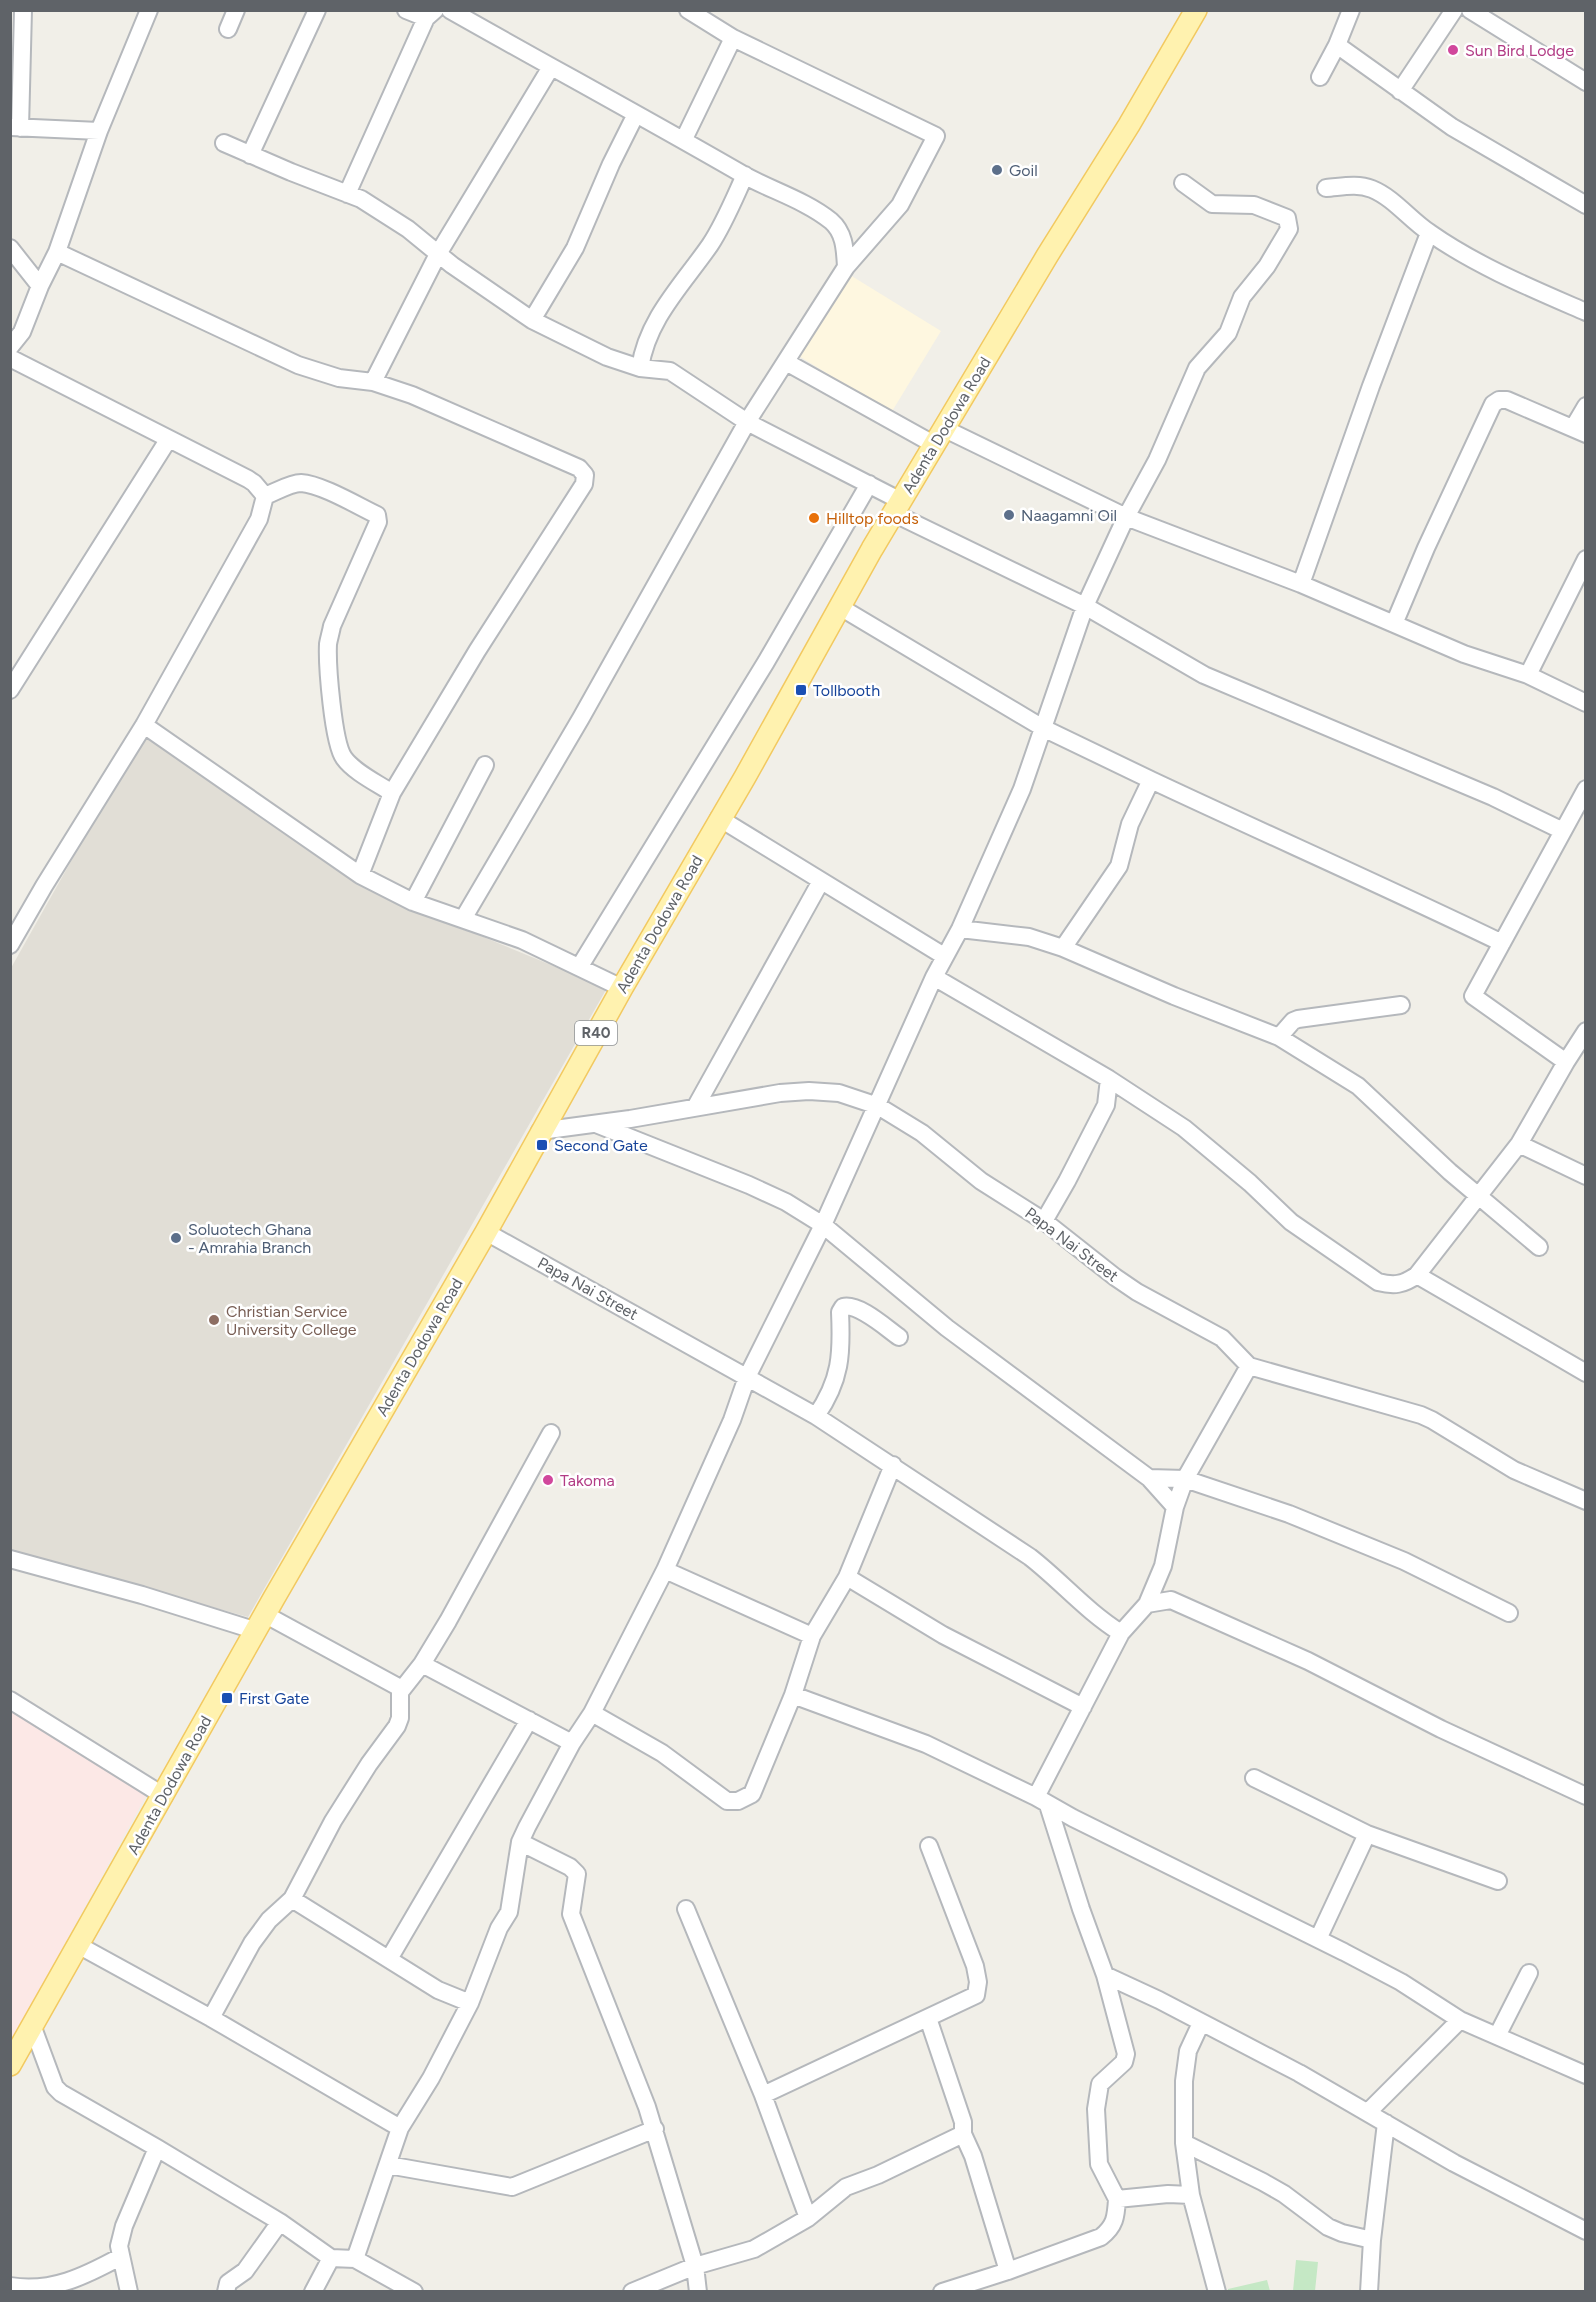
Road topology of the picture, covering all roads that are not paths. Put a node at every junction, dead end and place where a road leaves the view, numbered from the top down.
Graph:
1 (23, 10) edge
2 (149, 10) edge
3 (237, 10) edge
4 (317, 10) edge
5 (406, 10) edge
6 (450, 10) edge
7 (688, 10) edge
8 (1196, 10) edge
9 (1351, 10) edge
10 (1454, 10) edge
11 (1470, 10) edge
12 (431, 14) edge
13 (228, 29) dead end
14 (733, 38) junction
15 (1337, 45) junction
16 (550, 67) junction
17 (1320, 77) dead end
18 (1586, 82) edge
19 (1401, 91) junction
20 (636, 114) junction
21 (15, 127) edge
22 (99, 131) junction
23 (684, 139) junction
24 (224, 143) dead end
25 (250, 154) junction
26 (745, 175) junction
27 (1184, 183) dead end
28 (1326, 188) dead end
29 (347, 194) junction
30 (1586, 205) edge
31 (1429, 233) junction
32 (10, 248) edge
33 (57, 252) junction
34 (438, 254) junction
35 (846, 267) junction
36 (40, 286) junction
37 (1586, 312) edge
38 (532, 320) junction
39 (10, 347) edge
40 (10, 358) edge
41 (786, 362) junction
42 (640, 368) junction
43 (373, 382) junction
44 (1586, 406) edge
45 (747, 422) junction
46 (1579, 431) edge
47 (940, 437) junction
48 (168, 440) junction
49 (869, 484) junction
50 (265, 496) junction
51 (897, 507) junction
52 (1126, 517) junction
53 (1586, 559) edge
54 (1300, 584) junction
55 (1085, 606) junction
56 (840, 607) junction
57 (1394, 624) junction
58 (1528, 675) junction
59 (10, 690) edge
60 (1586, 703) edge
61 (144, 725) junction
62 (1043, 728) junction
63 (485, 765) dead end
64 (1152, 780) junction
65 (1586, 789) edge
66 (392, 793) junction
67 (719, 818) junction
68 (1563, 831) junction
69 (360, 875) junction
70 (820, 881) junction
71 (413, 902) junction
72 (464, 919) junction
73 (960, 928) junction
74 (1502, 943) junction
75 (10, 945) edge
76 (1063, 948) junction
77 (944, 956) junction
78 (580, 966) junction
79 (934, 977) junction
80 (622, 988) junction
81 (1401, 1005) dead end
82 (1586, 1031) edge
83 (1279, 1037) junction
84 (1566, 1062) junction
85 (1109, 1079) junction
86 (1130, 1093) junction
87 (1106, 1105) junction
88 (696, 1106) junction
89 (878, 1106) junction
90 (592, 1123) junction
91 (540, 1131) junction
92 (1519, 1144) junction
93 (1586, 1176) edge
94 (1479, 1194) junction
95 (1044, 1221) junction
96 (824, 1225) junction
97 (486, 1232) junction
98 (1539, 1247) dead end
99 (1417, 1275) junction
100 (899, 1337) dead end
101 (1249, 1366) junction
102 (1586, 1373) edge
103 (747, 1377) junction
104 (816, 1416) junction
105 (551, 1433) dead end
106 (892, 1465) junction
107 (1149, 1478) junction
108 (1185, 1479) junction
109 (1586, 1500) edge
110 (1175, 1507) junction
111 (10, 1559) edge
112 (1163, 1566) junction
113 (665, 1570) junction
114 (847, 1577) junction
115 (1171, 1600) junction
116 (1147, 1604) junction
117 (1509, 1613) dead end
118 (261, 1623) junction
119 (1121, 1634) junction
120 (812, 1636) junction
121 (422, 1664) junction
122 (402, 1689) junction
123 (793, 1695) junction
124 (10, 1700) edge
125 (1083, 1707) junction
126 (592, 1713) junction
127 (529, 1720) junction
128 (572, 1743) junction
129 (1254, 1778) dead end
130 (164, 1796) junction
131 (1586, 1796) edge
132 (1042, 1801) junction
133 (1367, 1834) junction
134 (520, 1842) junction
135 (929, 1846) dead end
136 (1498, 1881) dead end
137 (292, 1899) junction
138 (686, 1909) dead end
139 (1318, 1939) junction
140 (78, 1945) junction
141 (389, 1959) junction
142 (1529, 1973) dead end
143 (1105, 1975) junction
144 (470, 2003) junction
145 (211, 2018) junction
146 (928, 2018) junction
147 (1460, 2019) junction
148 (1201, 2023) junction
149 (32, 2025) junction
150 (1497, 2036) junction
151 (10, 2065) edge
152 (1586, 2075) edge
153 (763, 2095) junction
154 (1368, 2112) junction
155 (1386, 2123) junction
156 (400, 2128) junction
157 (655, 2129) junction
158 (963, 2134) junction
159 (1184, 2143) junction
160 (158, 2148) junction
161 (388, 2165) junction
162 (1191, 2195) junction
163 (1117, 2199) junction
164 (808, 2218) junction
165 (280, 2222) junction
166 (1586, 2231) edge
167 (1372, 2240) junction
168 (120, 2257) junction
169 (331, 2258) junction
170 (355, 2259) junction
171 (695, 2266) junction
172 (1008, 2271) junction
173 (10, 2286) edge
174 (129, 2292) edge
175 (226, 2292) edge
176 (313, 2292) edge
177 (414, 2292) edge
178 (632, 2292) edge
179 (698, 2292) edge
180 (942, 2292) edge
181 (1217, 2292) edge
182 (1369, 2292) edge

1 - 21 street
2 - 22 street
3 - 13 street
4 - 25 street
5 - 12 street
6 - 16 street
7 - 14 street
8 - 47 main road, Adenta Dodowa Road / R40
9 - 15 street
10 - 19 street
11 - 18 street
12 - 29 street
14 - 23 street
14 - 35 street
15 - 17 street
15 - 19 street
16 - 20 street
16 - 34 street
19 - 30 street
20 - 23 street
20 - 38 street
21 - 22 street
22 - 33 street
23 - 26 street
24 - 25 street
25 - 29 street
26 - 35 street
26 - 42 street
27 - 52 street
28 - 31 street
29 - 34 street
31 - 37 street
31 - 54 street
32 - 36 street
33 - 36 street
33 - 43 street
34 - 38 street
34 - 43 street
35 - 41 street
36 - 39 street
38 - 42 street
40 - 48 street
41 - 45 street
41 - 47 street
42 - 45 street
43 - 66 street
44 - 46 street
45 - 49 street
45 - 72 street
46 - 57 street
47 - 51 main road, Adenta Dodowa Road / R40
47 - 52 street
48 - 50 street
48 - 59 street
49 - 51 street
49 - 78 street
50 - 61 street
50 - 66 street
51 - 55 street
51 - 56 main road, Adenta Dodowa Road / R40
52 - 54 street
52 - 55 street
53 - 58 street
54 - 57 street
55 - 62 street
55 - 68 street
56 - 62 street
56 - 67 main road, Adenta Dodowa Road / R40
57 - 58 street
58 - 60 street
61 - 69 street
61 - 75 street
62 - 64 street
62 - 73 street
63 - 71 street
64 - 74 street
64 - 76 street
65 - 68 street
66 - 69 street
67 - 70 street
67 - 80 main road, Adenta Dodowa Road / R40
68 - 74 street
69 - 71 street
70 - 77 street
70 - 88 street
71 - 72 street
72 - 78 street
73 - 76 street
73 - 77 street
74 - 84 street
76 - 83 street
77 - 79 street
78 - 80 street
79 - 85 street
79 - 89 street
80 - 91 main road, Adenta Dodowa Road / R40
81 - 83 street
82 - 84 street
83 - 94 street
84 - 92 street
85 - 86 street
85 - 87 street
86 - 87 street
86 - 99 street
87 - 95 street
88 - 89 street, Papa Nai Street
88 - 90 street, Papa Nai Street
89 - 95 street, Papa Nai Street
89 - 96 street
90 - 91 street, Papa Nai Street
90 - 96 street
91 - 97 main road, Adenta Dodowa Road / R40
92 - 93 street
92 - 94 street
94 - 98 street
94 - 99 street
95 - 101 street, Papa Nai Street
96 - 103 street
96 - 107 street
97 - 103 street, Papa Nai Street
97 - 118 main road, Adenta Dodowa Road / R40
99 - 102 street
100 - 104 street
101 - 108 street
101 - 109 street
103 - 104 street, Papa Nai Street
103 - 113 street
104 - 106 street, Papa Nai Street
105 - 121 street
106 - 114 street
106 - 119 street, Papa Nai Street
107 - 108 street
107 - 110 street
108 - 110 street
108 - 117 street
110 - 112 street
111 - 118 street
112 - 115 street
112 - 116 street
113 - 120 street
113 - 126 street
114 - 120 street
114 - 125 street
115 - 116 street
115 - 131 street
116 - 119 street
118 - 122 street
118 - 130 main road, Adenta Dodowa Road / R40
119 - 125 street
120 - 123 street
121 - 122 street
121 - 127 street
122 - 137 street
123 - 126 street
123 - 132 street
124 - 130 street
125 - 132 street
126 - 128 street
127 - 128 street
127 - 141 street
128 - 134 street
129 - 133 street
130 - 140 main road, Adenta Dodowa Road / R40
132 - 139 street
132 - 143 street
133 - 136 street
133 - 139 street
134 - 144 street
134 - 157 street
135 - 146 street
137 - 141 street
137 - 145 street
138 - 153 street
139 - 147 street
140 - 145 street
140 - 149 main road, Adenta Dodowa Road / R40
141 - 144 street
142 - 150 street
143 - 148 street
143 - 163 street
144 - 156 street
145 - 156 street
146 - 153 street
146 - 158 street
147 - 150 street
147 - 154 street
148 - 154 street
148 - 159 street
149 - 151 main road, Adenta Dodowa Road / R40
149 - 160 street
150 - 152 street
153 - 164 street
154 - 155 street
155 - 166 street
155 - 167 street
156 - 161 street
157 - 161 street
157 - 171 street
158 - 164 street
158 - 172 street
159 - 162 street
159 - 167 street
160 - 165 street
160 - 168 street
161 - 170 street
162 - 163 street
162 - 181 street
163 - 172 street
164 - 171 street
165 - 169 street
165 - 175 street
167 - 182 street
168 - 173 street
168 - 174 street
169 - 170 street
169 - 176 street
170 - 177 street
171 - 178 street
171 - 179 street
172 - 180 street

